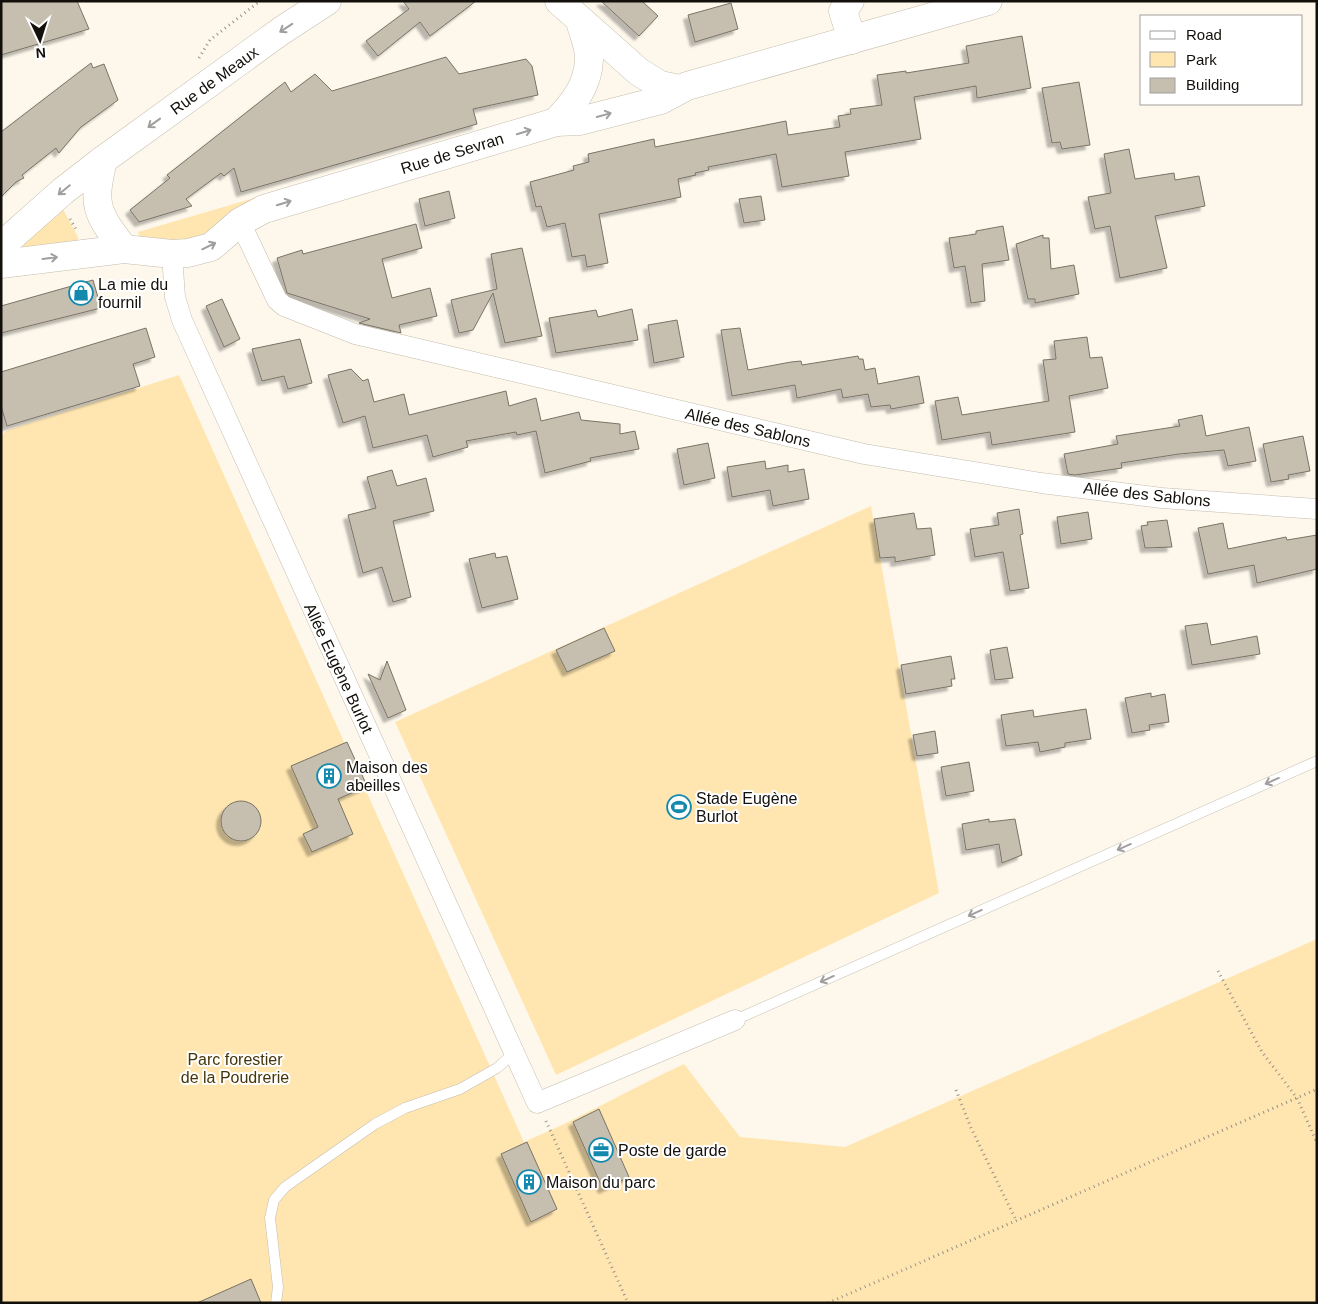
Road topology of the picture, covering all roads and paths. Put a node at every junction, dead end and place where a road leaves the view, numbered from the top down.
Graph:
1 (327, 1) edge
2 (559, 1) edge
3 (850, 1) edge
4 (988, 1) edge
5 (580, 21) junction
6 (852, 40) junction
7 (680, 89) junction
8 (556, 122) junction
9 (103, 160) junction
10 (240, 222) junction
11 (1, 246) edge
12 (124, 249) junction
13 (172, 254) junction
14 (1, 264) edge
15 (1317, 508) edge
16 (1317, 761) edge
17 (1218, 971) dead end
18 (735, 1020) joint
19 (514, 1053) junction
20 (1317, 1089) edge
21 (956, 1090) dead end
22 (1297, 1098) junction
23 (537, 1103) junction
24 (1317, 1143) edge
25 (1016, 1220) junction
26 (276, 1303) edge
27 (628, 1303) edge
28 (828, 1303) edge

1 -> 9 main road, Rue de Meaux
2 - 5 main road
3 - 6 main road
4 - 6 main road, Rue de Sevran
5 - 7 main road
5 - 8 main road
6 - 7 main road, Rue de Sevran
8 -> 7 main road, Rue de Sevran
10 -> 8 main road, Rue de Sevran
9 -> 11 main road, Rue de Meaux
9 - 12 main road
13 -> 10 main road, Rue de Sevran
10 - 15 street, Allée des Sablons
12 - 13 main road, Rue de Sevran
14 -> 12 main road
13 - 19 street, Allée Eugène Burlot
16 -> 18 lane
17 - 22 path
18 - 23 street
19 - 23 street, Allée Eugène Burlot
19 - 26 lane
20 - 22 path
21 - 25 path
22 - 24 path
22 - 25 path
23 - 27 path
25 - 28 path

